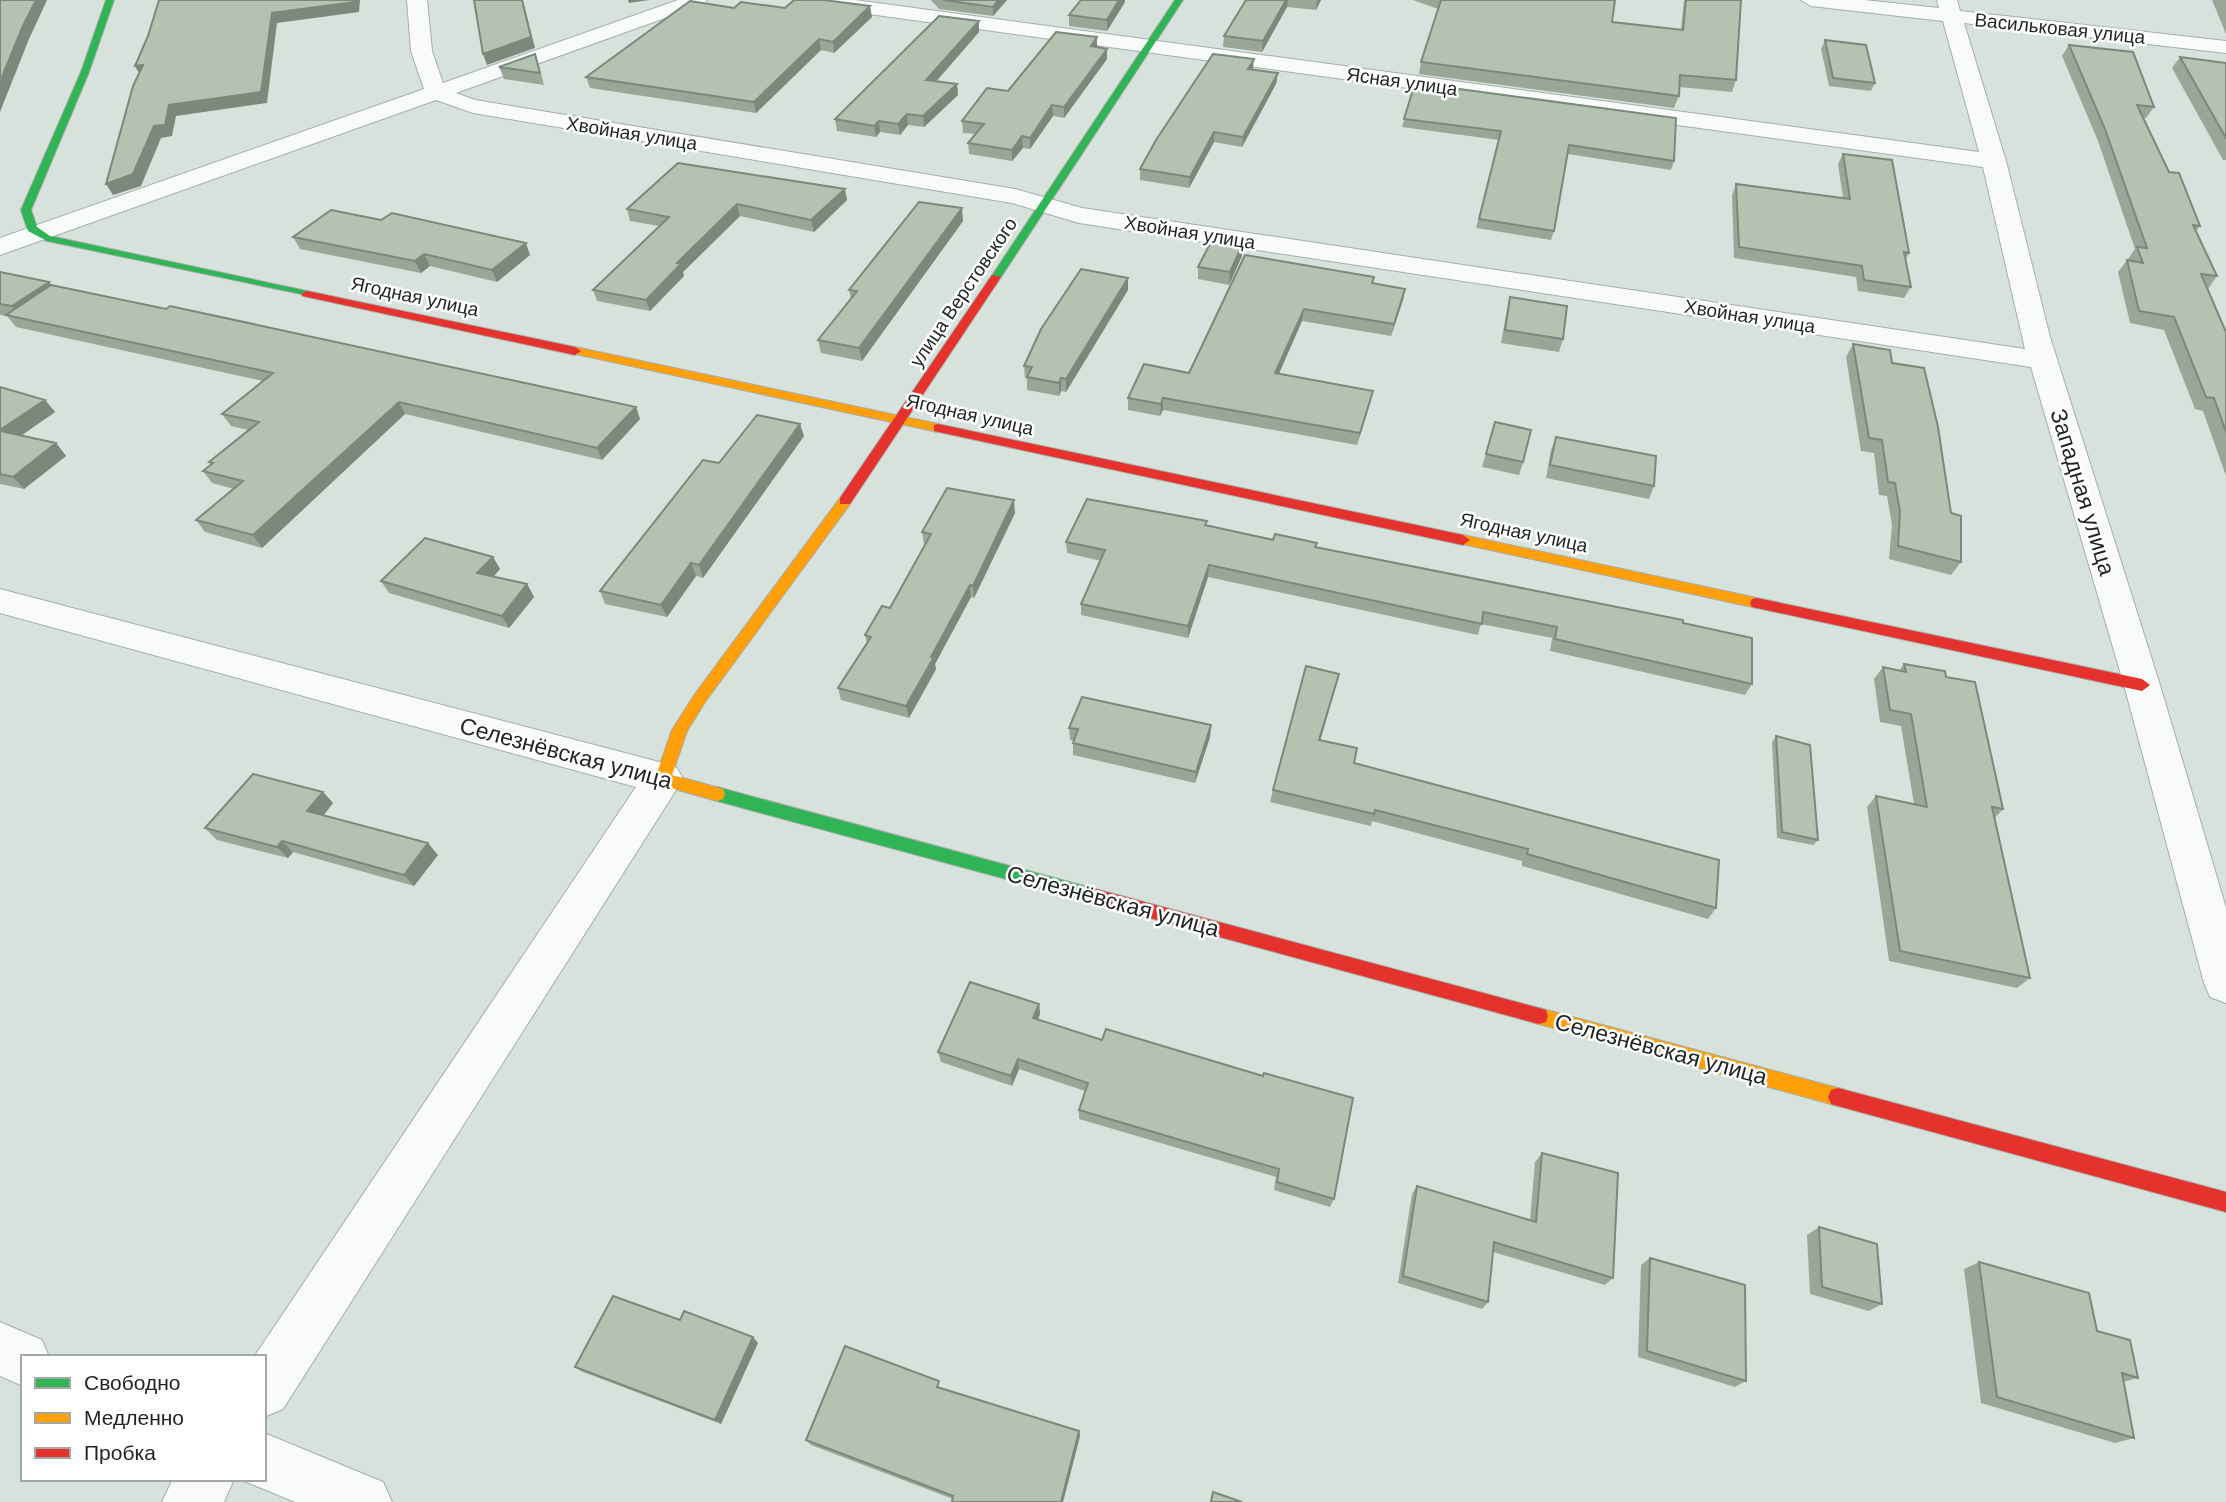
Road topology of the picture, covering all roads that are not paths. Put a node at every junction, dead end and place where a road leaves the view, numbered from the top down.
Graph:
1 (110, 0) edge
2 (416, 0) edge
3 (696, 0) edge
4 (811, 0) edge
5 (1179, 0) edge
6 (1811, 0) edge
7 (1950, 8) edge
8 (1148, 47) junction
9 (2226, 47) edge
10 (440, 94) junction
11 (1994, 161) junction
12 (1046, 204) junction
13 (38, 234) junction
14 (0, 247) edge
15 (2043, 360) junction
16 (903, 420) junction
17 (0, 601) edge
18 (2142, 685) junction
19 (663, 779) junction
20 (2226, 983) edge
21 (2226, 1202) edge
22 (0, 1349) edge
23 (21, 1358) edge
24 (266, 1387) edge
25 (266, 1462) edge
26 (205, 1481) edge
27 (191, 1502) edge
28 (363, 1502) edge

1 - 13 street
2 - 10 street
3 - 10 street
4 - 8 street, Ясная улица
5 - 8 street, улица Верстовского
6 - 7 street, Васильковая улица
7 - 9 street, Васильковая улица
7 - 11 street, Западная улица
8 - 11 street, Ясная улица
8 - 12 street, улица Верстовского
10 - 12 street, Хвойная улица
10 - 13 street
11 - 15 street, Западная улица
12 - 15 street, Хвойная улица
12 - 16 street, улица Верстовского
13 - 14 street
13 - 16 street, Ягодная улица
15 - 18 street, Западная улица
16 - 18 street, Ягодная улица
16 - 19 street, улица Верстовского
17 - 19 street, Селезнёвская улица
18 - 20 street, Западная улица
19 - 21 street, Селезнёвская улица
19 - 24 street
22 - 23 street
25 - 28 street
26 - 27 street

